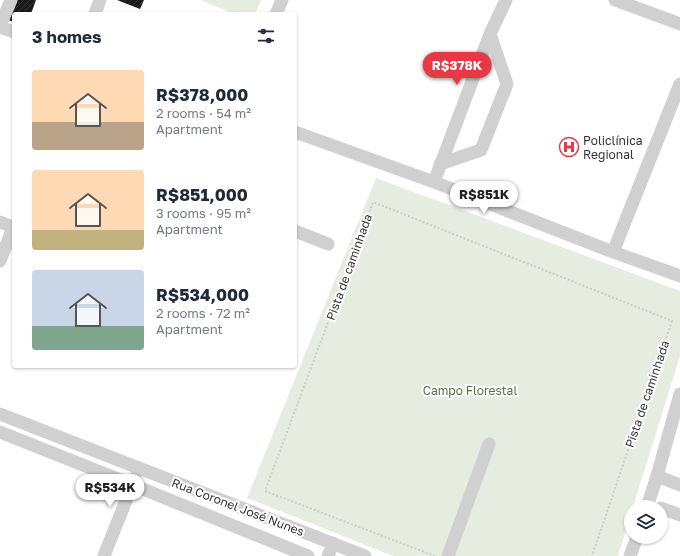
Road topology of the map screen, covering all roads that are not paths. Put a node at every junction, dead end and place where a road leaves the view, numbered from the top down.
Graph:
1 (11, 0) edge
2 (100, 0) edge
3 (282, 0) edge
4 (506, 0) edge
5 (616, 0) edge
6 (96, 12) edge
7 (277, 12) edge
8 (680, 24) edge
9 (0, 26) edge
10 (12, 31) edge
11 (490, 34) junction
12 (680, 84) edge
13 (297, 133) edge
14 (440, 164) junction
15 (434, 182) junction
16 (0, 222) edge
17 (12, 225) edge
18 (12, 231) edge
19 (297, 232) edge
20 (328, 244) dead end
21 (613, 252) junction
22 (0, 261) edge
23 (680, 276) edge
24 (680, 394) edge
25 (0, 414) edge
26 (0, 432) edge
27 (489, 444) dead end
28 (138, 468) junction
29 (657, 476) junction
30 (133, 485) junction
31 (680, 485) edge
32 (655, 500) edge
33 (668, 511) edge
34 (680, 515) edge
35 (333, 543) junction
36 (634, 544) edge
37 (104, 556) edge
38 (308, 556) edge
39 (328, 556) edge
40 (365, 556) edge
41 (448, 556) edge
42 (630, 556) edge

1 - 9 street
2 - 6 street
3 - 7 street
4 - 11 street
5 - 8 street
9 - 10 street
11 - 14 street
11 - 14 street
12 - 21 street
13 - 15 street
14 - 15 street
15 - 21 street
16 - 17 street
18 - 22 street
19 - 20 street
21 - 23 street
24 - 29 street
25 - 28 street, Rua Coronel José Nunes
26 - 30 street, Rua Coronel José Nunes
27 - 41 street
28 - 30 street
28 - 35 street, Rua Coronel José Nunes
29 - 31 street
29 - 32 street
30 - 37 street
30 - 38 street, Rua Coronel José Nunes
33 - 34 street
35 - 39 street
35 - 40 street, Rua Coronel José Nunes
36 - 42 street

